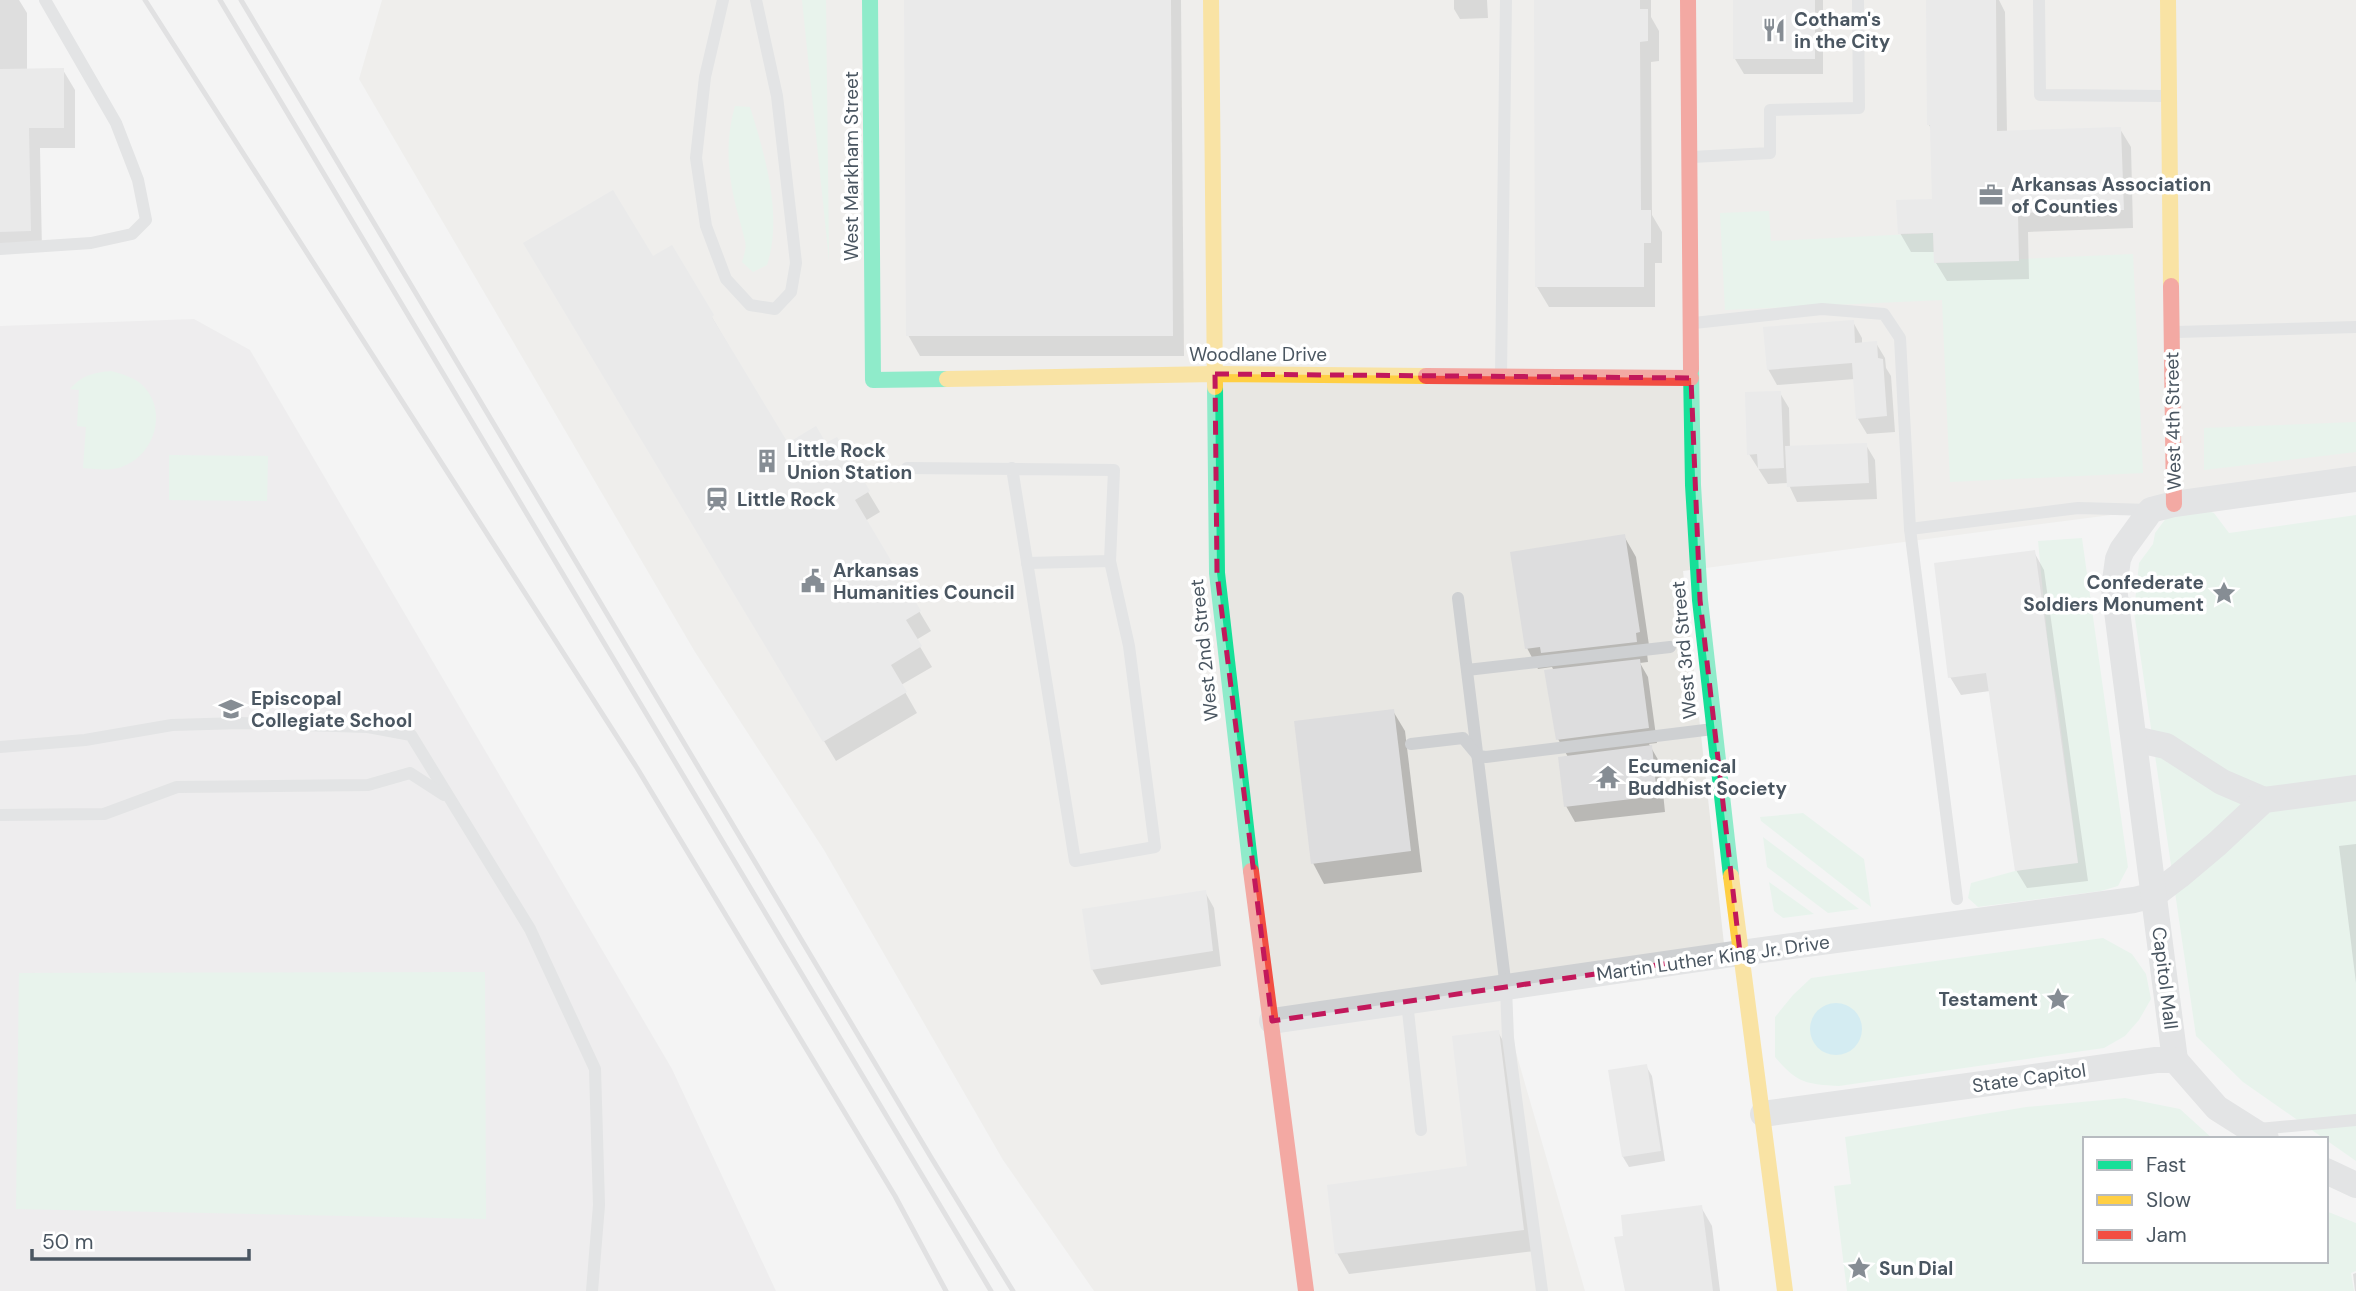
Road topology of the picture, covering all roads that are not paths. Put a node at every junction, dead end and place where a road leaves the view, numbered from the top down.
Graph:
1 (45, 0) edge
2 (723, 0) edge
3 (756, 0) edge
4 (870, 0) edge
5 (1211, 0) edge
6 (1506, 0) edge
7 (1688, 0) edge
8 (1858, 0) edge
9 (2039, 0) edge
10 (2168, 0) edge
11 (2169, 96) junction
12 (1689, 158) junction
13 (0, 249) edge
14 (1690, 324) junction
15 (2356, 327) edge
16 (872, 332) joint
17 (2172, 332) junction
18 (1215, 374) junction
19 (1501, 376) junction
20 (1691, 378) junction
21 (907, 468) dead end
22 (1012, 468) junction
23 (2356, 479) edge
24 (2162, 507) junction
25 (1910, 529) junction
26 (1110, 561) junction
27 (1027, 563) junction
28 (1458, 597) dead end
29 (1670, 647) dead end
30 (1467, 670) junction
31 (1713, 729) junction
32 (2134, 739) junction
33 (1411, 744) dead end
34 (0, 747) edge
35 (1478, 756) junction
36 (2356, 788) edge
37 (447, 797) junction
38 (2264, 800) junction
39 (0, 816) edge
40 (2154, 895) junction
41 (1957, 899) dead end
42 (1740, 953) junction
43 (1506, 988) junction
44 (1407, 1002) junction
45 (1272, 1021) junction
46 (2175, 1060) junction
47 (1763, 1114) junction
48 (2356, 1120) edge
49 (1421, 1130) dead end
50 (2259, 1134) edge
51 (2328, 1172) edge
52 (2356, 1185) edge
53 (592, 1291) edge
54 (1306, 1291) edge
55 (1542, 1291) edge
56 (1785, 1291) edge

1 - 13 lane
2 - 3 lane
4 - 16 street, West Markham Street
5 - 18 street, West 2nd Street
6 - 19 lane
7 - 12 street, West 3rd Street
8 - 12 lane
9 - 11 lane
10 - 11 street, West 4th Street
11 - 17 street, West 4th Street
12 - 14 street, West 3rd Street
14 - 20 street, West 3rd Street
14 - 25 lane
15 - 17 lane
16 - 18 street, Woodlane Drive
17 - 24 street, West 4th Street
18 - 19 street, Woodlane Drive
18 - 45 street, West 2nd Street
19 - 20 street, Woodlane Drive
20 - 31 street, West 3rd Street
21 - 22 lane
22 - 26 lane
22 - 27 lane
23 - 24 street
24 - 25 lane
24 - 32 street, West 4th Street
25 - 41 lane
26 - 27 lane
26 - 27 lane
28 - 30 lane
29 - 30 lane
30 - 35 lane
31 - 35 lane
31 - 42 street, West 3rd Street
32 - 38 street
32 - 40 street, West 4th Street
33 - 35 lane
34 - 37 lane
35 - 43 lane
36 - 38 street
37 - 39 lane
37 - 53 lane
38 - 40 street
40 - 42 street, Martin Luther King Jr. Drive
40 - 46 street, Capitol Mall
42 - 43 street, Martin Luther King Jr. Drive
42 - 47 street, West 3rd Street
43 - 44 street, Martin Luther King Jr. Drive
43 - 55 lane
44 - 45 street, Martin Luther King Jr. Drive
44 - 49 lane
45 - 54 street, West 2nd Street
46 - 47 street, State Capitol
46 - 50 street
47 - 56 street, West 3rd Street
48 - 50 lane
51 - 52 street

